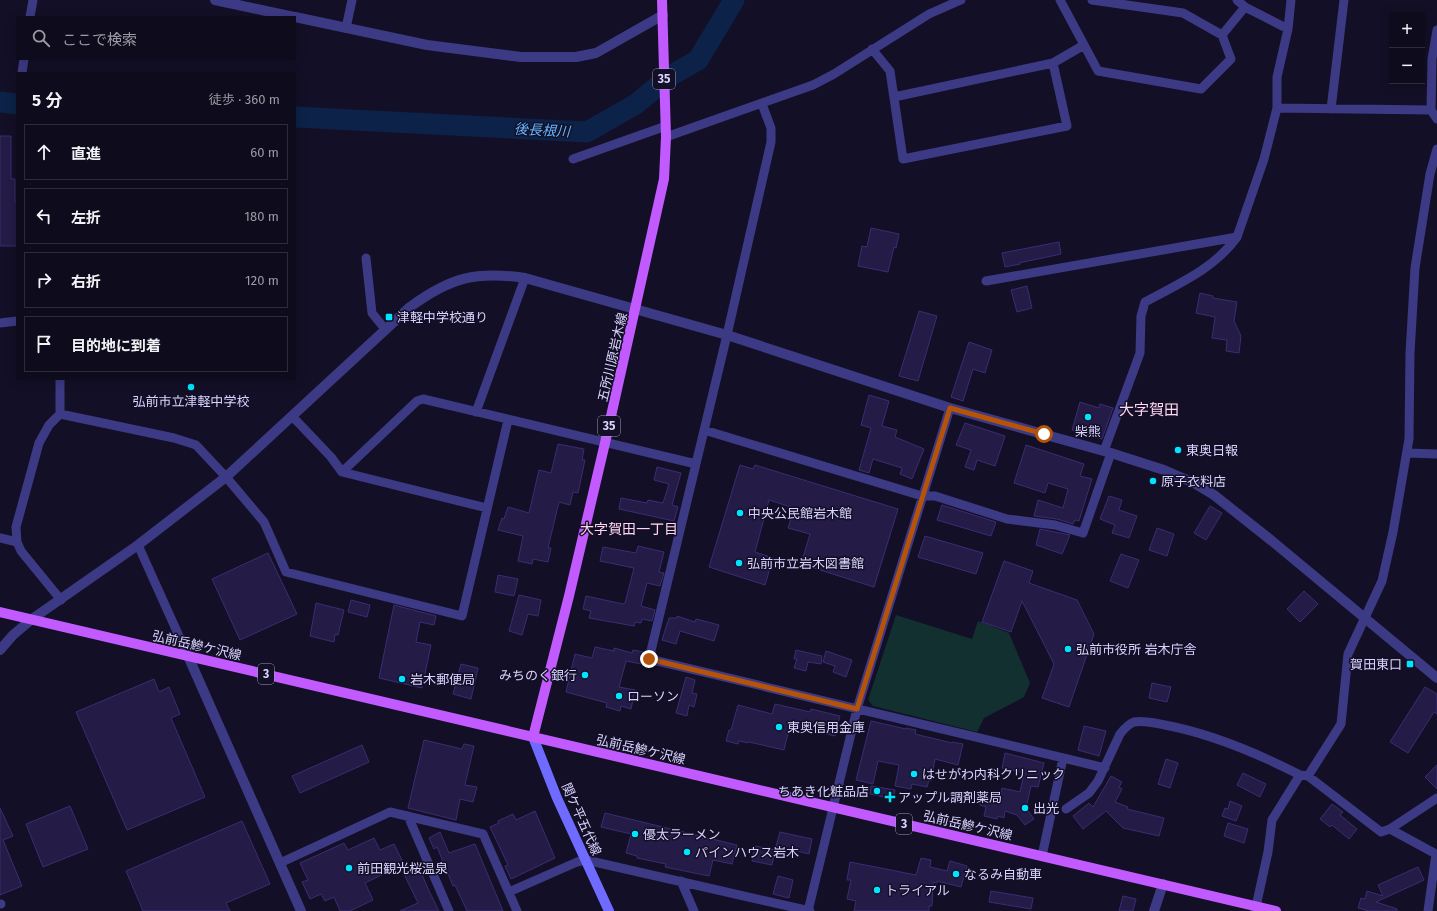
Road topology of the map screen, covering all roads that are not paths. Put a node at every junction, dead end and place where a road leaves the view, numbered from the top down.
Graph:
1 (33, 0) edge
2 (215, 0) edge
3 (352, 0) edge
4 (662, 0) edge
5 (961, 0) edge
6 (1060, 0) edge
7 (1092, 0) edge
8 (1237, 0) edge
9 (1291, 0) edge
10 (1344, 0) edge
11 (1245, 7) junction
12 (663, 15) junction
13 (30, 16) edge
14 (289, 16) edge
15 (296, 17) edge
16 (346, 28) junction
17 (1288, 29) junction
18 (1437, 30) edge
19 (1222, 35) junction
20 (1084, 45) junction
21 (872, 49) junction
22 (1053, 64) junction
23 (894, 97) junction
24 (762, 104) junction
25 (1277, 108) junction
26 (1331, 109) junction
27 (1431, 110) junction
28 (1437, 119) edge
29 (666, 126) junction
30 (666, 137) junction
31 (1437, 149) edge
32 (573, 159) dead end
33 (1237, 237) junction
34 (366, 258) dead end
35 (525, 278) junction
36 (986, 281) dead end
37 (636, 309) junction
38 (16, 321) edge
39 (0, 323) edge
40 (386, 329) junction
41 (727, 335) junction
42 (60, 380) edge
43 (950, 408) junction
44 (476, 412) junction
45 (60, 414) junction
46 (292, 416) junction
47 (508, 420) junction
48 (704, 430) junction
49 (605, 443) junction
50 (1108, 452) junction
51 (1408, 453) junction
52 (1437, 454) edge
53 (696, 464) junction
54 (342, 472) junction
55 (226, 477) junction
56 (922, 496) junction
57 (486, 508) junction
58 (0, 538) edge
59 (17, 542) junction
60 (138, 545) junction
61 (60, 600) junction
62 (0, 612) edge
63 (32, 619) junction
64 (1366, 619) junction
65 (0, 650) edge
66 (188, 656) junction
67 (1437, 678) edge
68 (857, 709) junction
69 (533, 737) junction
70 (1063, 758) junction
71 (1105, 768) junction
72 (1304, 775) junction
73 (1437, 798) edge
74 (832, 807) junction
75 (1066, 809) dead end
76 (408, 816) junction
77 (1390, 829) junction
78 (1042, 856) junction
79 (586, 860) junction
80 (280, 863) junction
81 (681, 882) junction
82 (1163, 884) junction
83 (509, 892) junction
84 (1256, 909) edge
85 (301, 911) edge
86 (449, 911) edge
87 (517, 911) edge
88 (609, 911) edge
89 (694, 911) edge
90 (809, 911) edge
91 (1154, 911) edge
92 (1276, 911) edge
93 (1428, 911) edge

1 - 13 street
2 - 14 street
3 - 16 street
4 - 12 main road, 五所川原岩木線 / 35
5 - 21 street
6 - 20 street
7 - 19 street
8 - 11 street
9 - 17 street
10 - 26 street
11 - 17 street
11 - 19 street
12 - 16 street
12 - 29 main road, 五所川原岩木線 / 35
15 - 16 street
17 - 25 street
18 - 27 street
19 - 20 street
20 - 22 street
21 - 23 street
21 - 24 street
22 - 23 street
22 - 23 street
24 - 30 street
24 - 41 street
25 - 26 street
25 - 33 street
26 - 27 street
27 - 28 street
29 - 30 main road, 五所川原岩木線 / 35
29 - 32 street
30 - 37 main road, 五所川原岩木線 / 35
31 - 51 street
33 - 36 street
33 - 50 street
34 - 40 street
35 - 37 street
35 - 40 street
35 - 44 street
37 - 41 street
37 - 49 main road, 五所川原岩木線 / 35
38 - 39 street
40 - 46 street
41 - 43 street
41 - 48 street
42 - 45 street
43 - 50 street
43 - 56 street
44 - 47 street
44 - 54 street
45 - 55 street
45 - 59 street
46 - 54 street
46 - 55 street
47 - 49 street
47 - 57 street
48 - 53 street
48 - 56 street
49 - 53 street
49 - 69 main road, 五所川原岩木線 / 35
50 - 56 street
50 - 64 street
51 - 52 street
51 - 64 street
53 - 68 street
54 - 57 street
55 - 57 street
55 - 60 street
56 - 68 street
58 - 59 street
59 - 61 street
60 - 61 street
60 - 66 street
61 - 63 street
62 - 63 main road, 弘前岳鰺ケ沢線 / 3
63 - 65 street
63 - 66 main road, 弘前岳鰺ケ沢線 / 3
64 - 67 street
64 - 72 street
66 - 69 main road, 弘前岳鰺ケ沢線 / 3
66 - 80 street
68 - 70 street
68 - 74 street
69 - 74 main road, 弘前岳鰺ケ沢線 / 3
69 - 79 main road, 関ケ平五代線
70 - 71 street
70 - 78 street
71 - 72 street
71 - 75 street
72 - 77 street
72 - 84 street
73 - 77 street
74 - 78 main road, 弘前岳鰺ケ沢線 / 3
74 - 90 street
76 - 80 street
76 - 83 street
76 - 86 street
77 - 93 street
78 - 82 main road, 弘前岳鰺ケ沢線 / 3
79 - 81 street
79 - 83 street
79 - 88 main road, 関ケ平五代線
80 - 85 street
81 - 89 street
81 - 90 street
82 - 84 main road, 弘前岳鰺ケ沢線 / 3
82 - 91 street
83 - 87 street
84 - 92 main road, 弘前岳鰺ケ沢線 / 3

